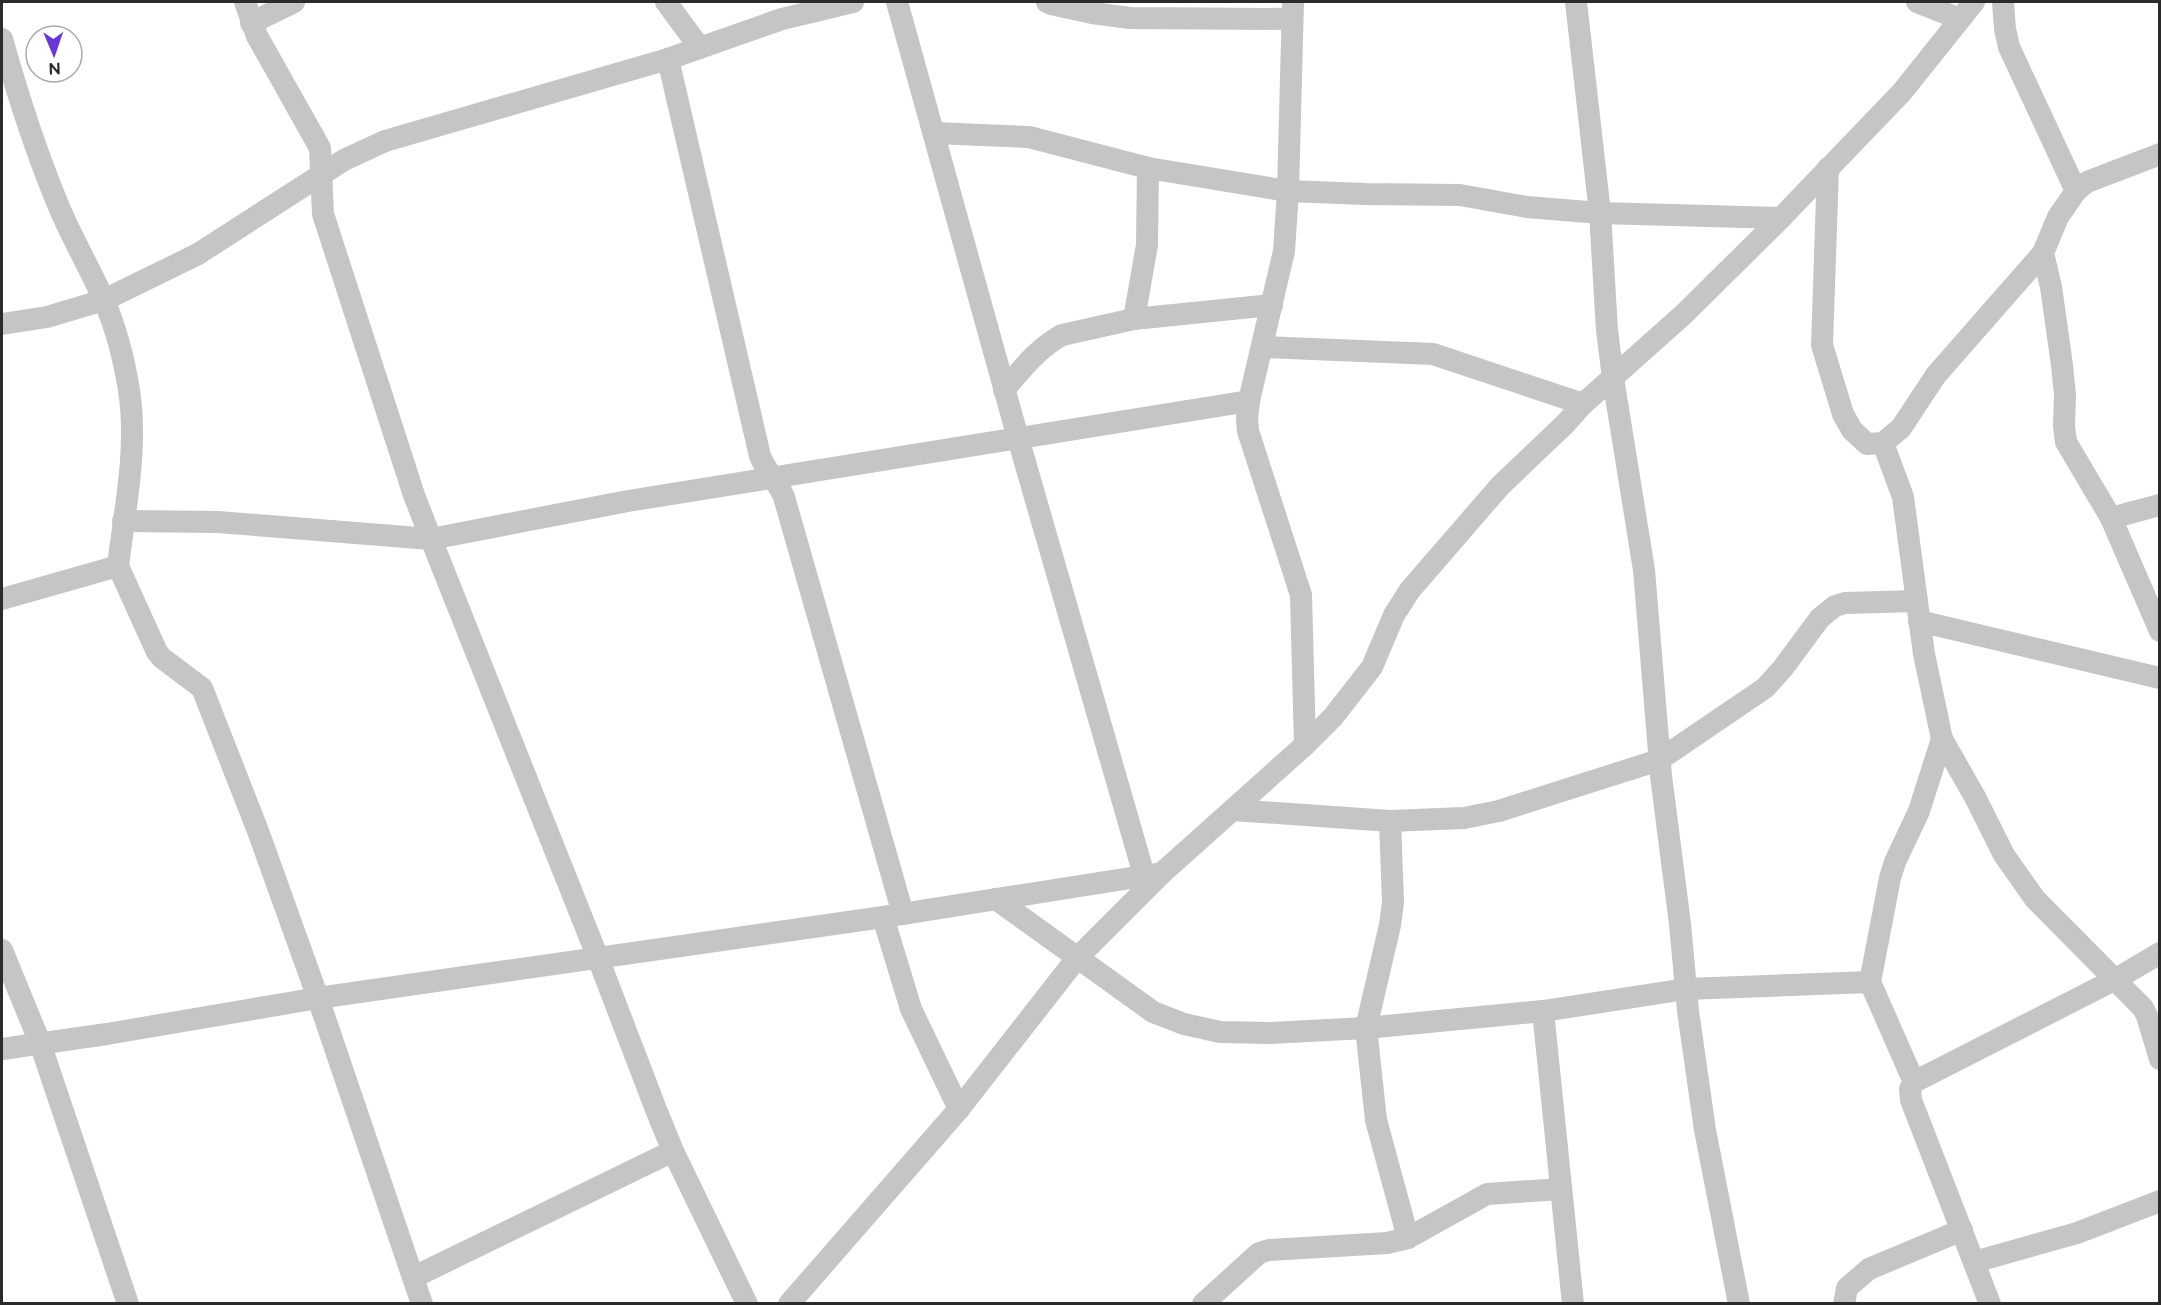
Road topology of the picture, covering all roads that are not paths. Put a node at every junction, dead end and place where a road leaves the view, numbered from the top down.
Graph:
1 (294, 2) edge
2 (666, 2) edge
3 (853, 2) edge
4 (897, 2) edge
5 (1047, 2) edge
6 (1576, 2) edge
7 (1917, 2) edge
8 (1974, 2) edge
9 (2003, 2) edge
10 (1293, 10) edge
11 (248, 12) edge
12 (1960, 19) junction
13 (2, 39) edge
14 (700, 48) junction
15 (669, 59) junction
16 (934, 133) junction
17 (2160, 154) edge
18 (1148, 168) junction
19 (1828, 168) junction
20 (321, 173) junction
21 (1288, 191) junction
22 (2076, 191) junction
23 (1600, 213) junction
24 (1781, 218) junction
25 (2043, 253) junction
26 (104, 300) junction
27 (1272, 305) junction
28 (1134, 319) junction
29 (2, 324) edge
30 (1262, 347) junction
31 (1613, 378) junction
32 (1004, 390) junction
33 (1249, 401) junction
34 (1583, 404) junction
35 (1018, 438) junction
36 (1883, 443) junction
37 (771, 478) junction
38 (2160, 506) edge
39 (2111, 518) junction
40 (123, 521) junction
41 (430, 539) junction
42 (118, 566) junction
43 (2, 599) edge
44 (1918, 611) junction
45 (2160, 631) edge
46 (2160, 678) edge
47 (1942, 738) junction
48 (1305, 745) junction
49 (1659, 760) junction
50 (1233, 810) junction
51 (1390, 821) junction
52 (1153, 874) junction
53 (996, 899) junction
54 (893, 915) junction
55 (2, 950) edge
56 (2160, 953) edge
57 (598, 958) junction
58 (1077, 958) junction
59 (2116, 979) junction
60 (1870, 982) junction
61 (1686, 989) junction
62 (318, 998) junction
63 (1543, 1011) junction
64 (1366, 1028) junction
65 (40, 1043) junction
66 (2, 1049) edge
67 (2160, 1059) edge
68 (1914, 1082) junction
69 (959, 1109) junction
70 (673, 1150) junction
71 (1561, 1189) junction
72 (2160, 1201) edge
73 (1962, 1230) junction
74 (1407, 1238) junction
75 (1974, 1262) junction
76 (414, 1277) junction
77 (128, 1304) edge
78 (422, 1304) edge
79 (747, 1304) edge
80 (789, 1304) edge
81 (1203, 1304) edge
82 (1573, 1304) edge
83 (1739, 1304) edge
84 (1844, 1304) edge
85 (1990, 1304) edge

1 - 11 street
2 - 14 street
3 - 14 street
4 - 16 street
5 - 10 street
6 - 23 street
7 - 12 street
8 - 12 street
9 - 22 street
10 - 21 street
11 - 20 street
12 - 19 street
13 - 26 street
14 - 15 street
15 - 20 street
15 - 37 street
16 - 18 street
16 - 32 street
17 - 22 street
18 - 21 street
18 - 28 street
19 - 24 street
19 - 36 street
20 - 26 street
20 - 41 street
21 - 23 street
21 - 27 street
22 - 25 street
23 - 24 street
23 - 31 street
24 - 31 street
25 - 36 street
25 - 39 street
26 - 29 street
26 - 40 street
27 - 28 street
27 - 30 street
28 - 32 street
30 - 33 street
30 - 34 street
31 - 34 street
31 - 49 street
32 - 35 street
33 - 35 street
33 - 48 street
34 - 48 street
35 - 37 street
35 - 52 street
36 - 44 street
37 - 41 street
37 - 54 street
38 - 39 street
39 - 45 street
40 - 41 street
40 - 42 street
41 - 57 street
42 - 43 street
42 - 62 street
44 - 46 street
44 - 47 street
44 - 49 street
47 - 59 street
47 - 60 street
48 - 50 street
49 - 51 street
49 - 61 street
50 - 51 street
50 - 52 street
51 - 64 street
52 - 53 street
52 - 58 street
53 - 54 street
53 - 58 street
54 - 57 street
54 - 69 street
55 - 65 street
56 - 59 street
57 - 62 street
57 - 70 street
58 - 64 street
58 - 69 street
59 - 67 street
59 - 68 street
60 - 61 street
60 - 68 street
61 - 63 street
61 - 83 street
62 - 65 street
62 - 76 street
63 - 64 street
63 - 71 street
64 - 74 street
65 - 66 street
65 - 77 street
68 - 73 street
69 - 80 street
70 - 76 street
70 - 79 street
71 - 74 street
71 - 82 street
72 - 75 street
73 - 75 street
73 - 84 street
74 - 81 street
75 - 85 street
76 - 78 street

